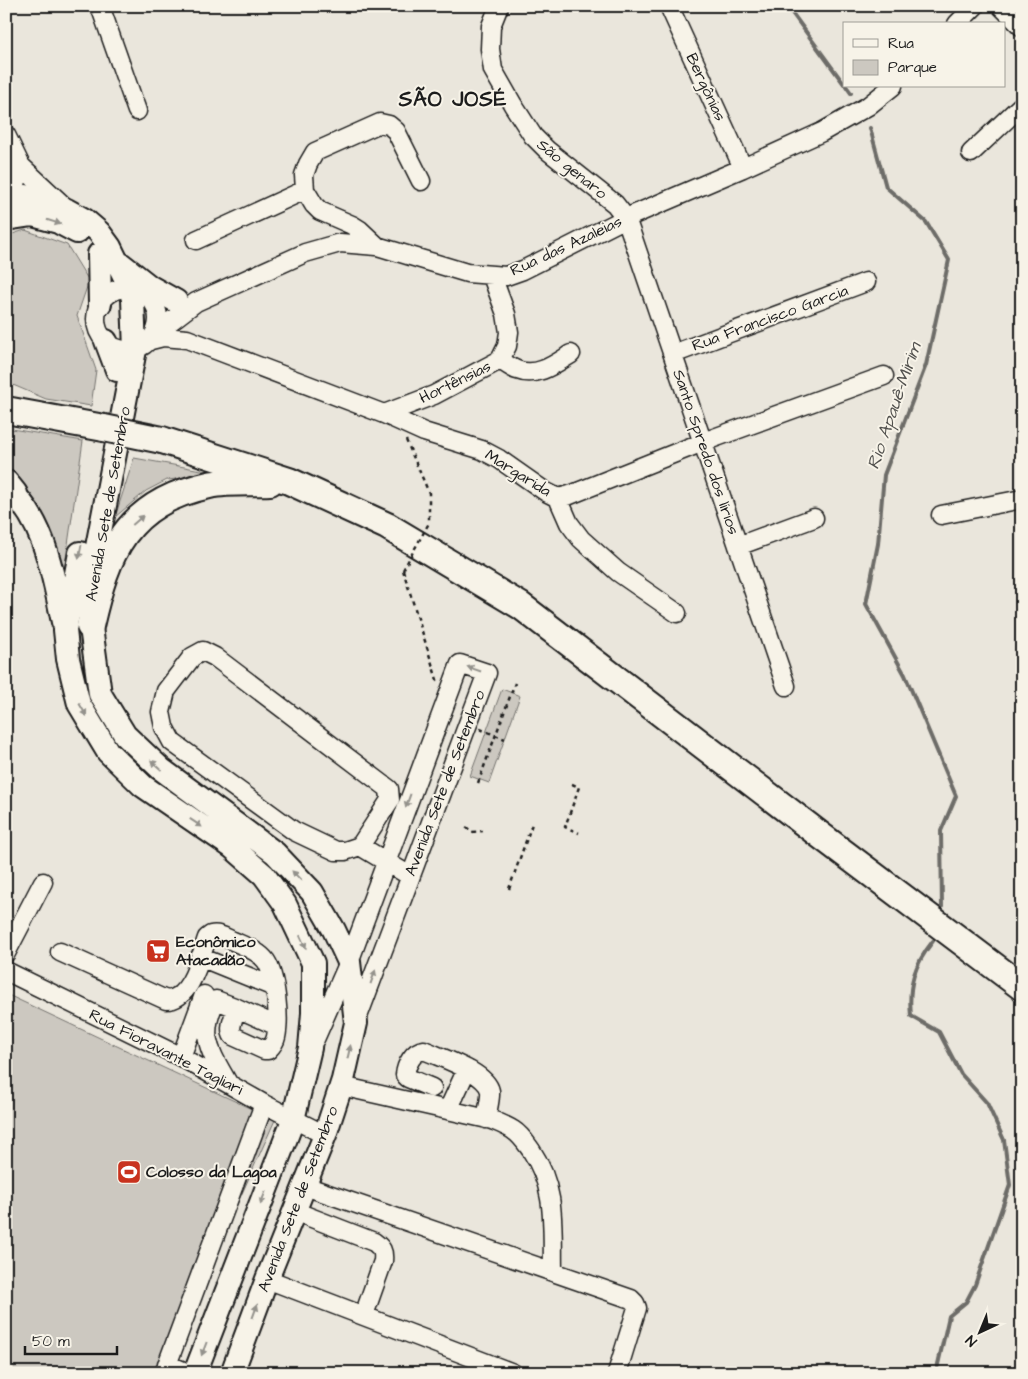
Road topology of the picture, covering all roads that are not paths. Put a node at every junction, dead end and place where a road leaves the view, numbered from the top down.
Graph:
1 (100, 6) edge
2 (499, 6) edge
3 (669, 6) edge
4 (975, 6) edge
5 (1001, 6) edge
6 (959, 22) edge
7 (1022, 27) edge
8 (890, 88) edge
9 (1022, 105) edge
10 (137, 111) dead end
11 (6, 135) edge
12 (971, 153) dead end
13 (21, 166) junction
14 (743, 168) junction
15 (421, 181) dead end
16 (305, 190) junction
17 (8, 207) edge
18 (67, 210) junction
19 (626, 218) junction
20 (196, 240) dead end
21 (377, 246) junction
22 (108, 258) junction
23 (492, 276) junction
24 (866, 282) dead end
25 (124, 289) junction
26 (151, 299) junction
27 (186, 301) junction
28 (100, 304) junction
29 (130, 353) junction
30 (571, 354) dead end
31 (673, 354) junction
32 (500, 360) junction
33 (884, 376) dead end
34 (12, 407) edge
35 (384, 414) junction
36 (703, 442) junction
37 (289, 481) junction
38 (9, 488) edge
39 (558, 498) junction
40 (1022, 500) edge
41 (941, 515) dead end
42 (814, 518) dead end
43 (738, 546) junction
44 (676, 613) dead end
45 (90, 626) junction
46 (64, 630) junction
47 (786, 686) dead end
48 (444, 704) junction
49 (469, 720) junction
50 (360, 846) junction
51 (386, 863) junction
52 (410, 876) junction
53 (43, 882) dead end
54 (60, 952) dead end
55 (6, 953) edge
56 (200, 957) junction
57 (349, 962) junction
58 (6, 972) edge
59 (274, 987) junction
60 (1022, 987) edge
61 (187, 988) junction
62 (210, 997) junction
63 (237, 1008) junction
64 (356, 1023) junction
65 (277, 1026) junction
66 (310, 1048) junction
67 (181, 1057) junction
68 (444, 1060) junction
69 (466, 1069) junction
70 (228, 1083) junction
71 (341, 1086) junction
72 (432, 1088) junction
73 (264, 1104) junction
74 (424, 1105) junction
75 (448, 1110) junction
76 (486, 1119) junction
77 (293, 1120) junction
78 (325, 1135) junction
79 (305, 1186) junction
80 (294, 1211) junction
81 (236, 1266) junction
82 (553, 1271) junction
83 (267, 1278) junction
84 (364, 1316) junction
85 (165, 1368) edge
86 (188, 1373) edge
87 (195, 1373) edge
88 (232, 1373) edge
89 (513, 1373) edge
90 (617, 1373) edge

1 - 10 street
2 - 19 street, São genaro
3 - 14 street, Bergônias
4 - 6 street
5 - 7 street
8 - 14 street, Rua das Azaleias
9 - 12 street
11 - 13 street
13 - 17 street
13 - 18 street
14 - 19 street, Rua das Azaleias
15 - 16 street
16 - 20 street
16 - 21 street
17 - 18 main road, Avenida Sete de Setembro
17 -> 22 main road, Avenida Sete de Setembro
18 - 22 main road, Avenida Sete de Setembro
19 - 23 street, Rua das Azaleias
19 - 31 street, Santo Spredo dos lírios
21 - 23 street, Rua das Azaleias
21 - 27 street, Rua das Azaleias
22 - 25 main road, Avenida Sete de Setembro
22 - 27 main road
22 - 28 main road
23 - 32 street, Hortênsias
24 - 31 street, Rua Francisco Garcia
25 - 26 street
25 - 28 street
25 - 29 main road, Avenida Sete de Setembro
26 - 27 street, Rua das Azaleias
26 - 29 street
27 - 29 street, Rua das Azaleias
28 - 29 street
29 - 35 street, Margarida
29 - 45 main road, Avenida Sete de Setembro
29 -> 46 main road, Avenida Sete de Setembro
30 - 32 street
31 - 36 street, Santo Spredo dos lírios
32 - 35 street, Hortênsias
33 - 36 street, Margarida
34 - 37 highway, bridge
35 - 39 street, Margarida
36 - 39 street, Margarida
36 - 43 street, Santo Spredo dos lírios
45 -> 37 highway
37 - 60 highway
38 - 46 main road, Avenida Sete de Setembro
39 - 44 street
40 - 41 street
42 - 43 street
43 - 47 street, Santo Spredo dos lírios
57 -> 45 main road, Avenida Sete de Setembro
46 -> 66 main road, Avenida Sete de Setembro
48 - 49 street
49 -> 48 street, Avenida Sete de Setembro
48 -> 51 street, Avenida Sete de Setembro
49 - 52 street, Avenida Sete de Setembro
50 - 50 street
50 - 51 street
51 - 52 street
51 - 57 street, Avenida Sete de Setembro
64 -> 52 street, Avenida Sete de Setembro
53 - 55 street
54 - 61 street
56 - 59 street
56 - 59 street
56 - 61 street
57 - 64 main road, Avenida Sete de Setembro
57 - 66 street, Avenida Sete de Setembro
58 - 67 street, Rua Fioravante Tagliari
59 - 65 street
61 - 62 street
62 - 63 street
62 - 67 street
62 - 70 street
63 - 65 street
63 - 65 street
71 -> 64 main road, Avenida Sete de Setembro
66 - 77 main road, Avenida Sete de Setembro
67 - 70 street, Rua Fioravante Tagliari
68 - 69 street
68 - 72 street
68 - 72 street
69 - 75 street
69 - 76 street
70 - 73 street, Rua Fioravante Tagliari
71 - 74 street
71 - 78 main road, Avenida Sete de Setembro
72 - 74 street
73 - 77 street, Rua Fioravante Tagliari
73 - 85 street
74 - 75 street
75 - 76 street
76 - 82 street
77 - 78 street, Rua Fioravante Tagliari
77 -> 81 main road, Avenida Sete de Setembro
78 - 79 main road, Avenida Sete de Setembro
79 - 80 main road, Avenida Sete de Setembro
79 - 82 street
80 - 83 main road, Avenida Sete de Setembro
80 - 84 street
81 - 83 main road
81 -> 87 main road, Avenida Sete de Setembro
82 - 90 street
83 - 84 street
88 -> 83 main road, Avenida Sete de Setembro
84 - 89 street
85 - 86 street

